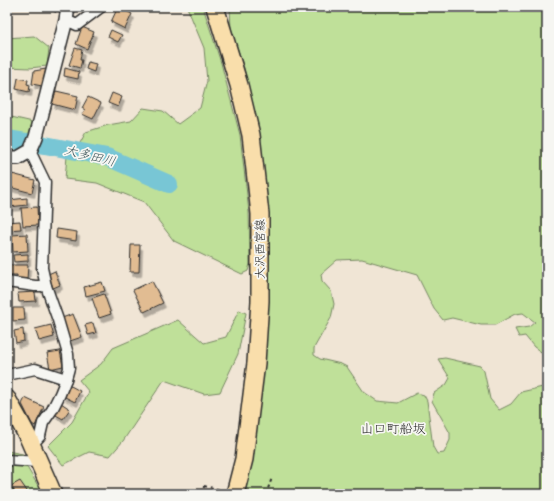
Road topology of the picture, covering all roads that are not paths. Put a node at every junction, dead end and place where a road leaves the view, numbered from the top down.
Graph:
1 (101, 7) edge
2 (215, 7) edge
3 (67, 14) edge
4 (30, 151) junction
5 (7, 158) edge
6 (7, 282) edge
7 (46, 286) junction
8 (7, 375) edge
9 (66, 379) junction
10 (7, 399) edge
11 (31, 446) junction
12 (7, 460) edge
13 (38, 462) junction
14 (53, 494) edge
15 (235, 494) edge

1 - 3 street
2 - 15 main road, 大沢西宮線
3 - 4 street
4 - 5 street
4 - 7 street
6 - 7 street
7 - 9 street
8 - 9 street
9 - 11 street
10 - 11 main road
11 - 13 main road
12 - 13 street
13 - 14 main road

